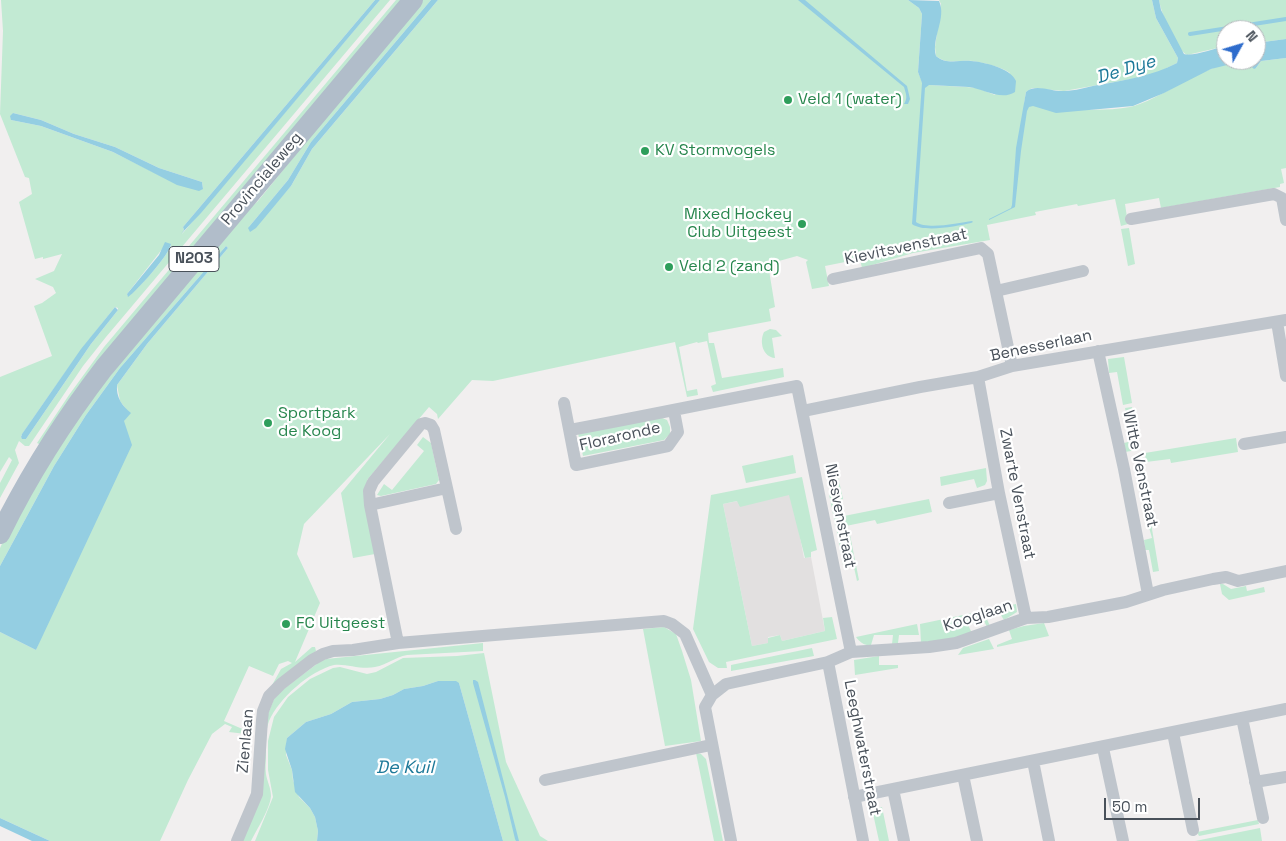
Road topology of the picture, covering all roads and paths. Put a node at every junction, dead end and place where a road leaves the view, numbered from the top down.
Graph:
1 (413, 0) edge
2 (1131, 219) dead end
3 (1286, 220) edge
4 (1083, 271) dead end
5 (833, 279) dead end
6 (996, 291) junction
7 (1282, 321) edge
8 (1098, 351) junction
9 (1012, 366) junction
10 (1286, 376) edge
11 (978, 377) junction
12 (797, 386) joint
13 (564, 403) dead end
14 (674, 411) junction
15 (803, 411) junction
16 (570, 430) junction
17 (1286, 437) edge
18 (1244, 444) dead end
19 (448, 488) junction
20 (999, 493) junction
21 (949, 503) dead end
22 (370, 505) junction
23 (456, 529) dead end
24 (0, 534) edge
25 (1286, 571) edge
26 (1148, 594) junction
27 (1026, 618) junction
28 (398, 643) junction
29 (851, 652) junction
30 (828, 662) junction
31 (712, 695) junction
32 (1286, 709) edge
33 (1242, 718) junction
34 (1173, 733) junction
35 (711, 744) junction
36 (1103, 748) junction
37 (1033, 761) junction
38 (963, 775) junction
39 (1286, 777) edge
40 (545, 780) dead end
41 (1255, 782) junction
42 (894, 789) junction
43 (854, 797) junction
44 (1263, 818) dead end
45 (1193, 830) dead end
46 (237, 841) edge
47 (731, 841) edge
48 (864, 841) edge
49 (904, 841) edge
50 (977, 841) edge
51 (1049, 841) edge
52 (1122, 841) edge

1 - 24 main road, Provincialeweg / N203
2 - 3 street
4 - 6 street
5 - 6 street, Kievitsvenstraat
6 - 9 street, Kievitsvenstraat
7 - 8 street, Benesserlaan
7 - 10 street
8 - 9 street, Benesserlaan
8 - 26 street, Witte Venstraat
9 - 11 street, Benesserlaan
11 - 15 street, Benesserlaan
11 - 20 street, Zwarte Venstraat
12 - 14 street, Floraronde
12 - 15 street, Niesvenstraat
13 - 16 street, Floraronde
14 - 16 street, Floraronde
14 - 16 street, Floraronde
15 - 29 street, Niesvenstraat
17 - 18 street
19 - 22 street
19 - 22 street
19 - 23 street
20 - 21 street
20 - 27 street, Zwarte Venstraat
22 - 28 street
25 - 26 street, Kooglaan
26 - 27 street, Kooglaan
27 - 29 street, Kooglaan
28 - 31 street
28 - 46 street, Zienlaan
29 - 30 street, Kooglaan
30 - 31 street, Kooglaan
30 - 43 street, Leeghwaterstraat
31 - 35 street
32 - 33 street
33 - 34 street
33 - 41 street
34 - 36 street
34 - 45 street
35 - 40 street
35 - 47 street
36 - 37 street
36 - 52 street
37 - 38 street
37 - 51 street
38 - 42 street
38 - 50 street
39 - 41 street
41 - 44 street
42 - 43 street
42 - 49 street
43 - 48 street, Leeghwaterstraat

